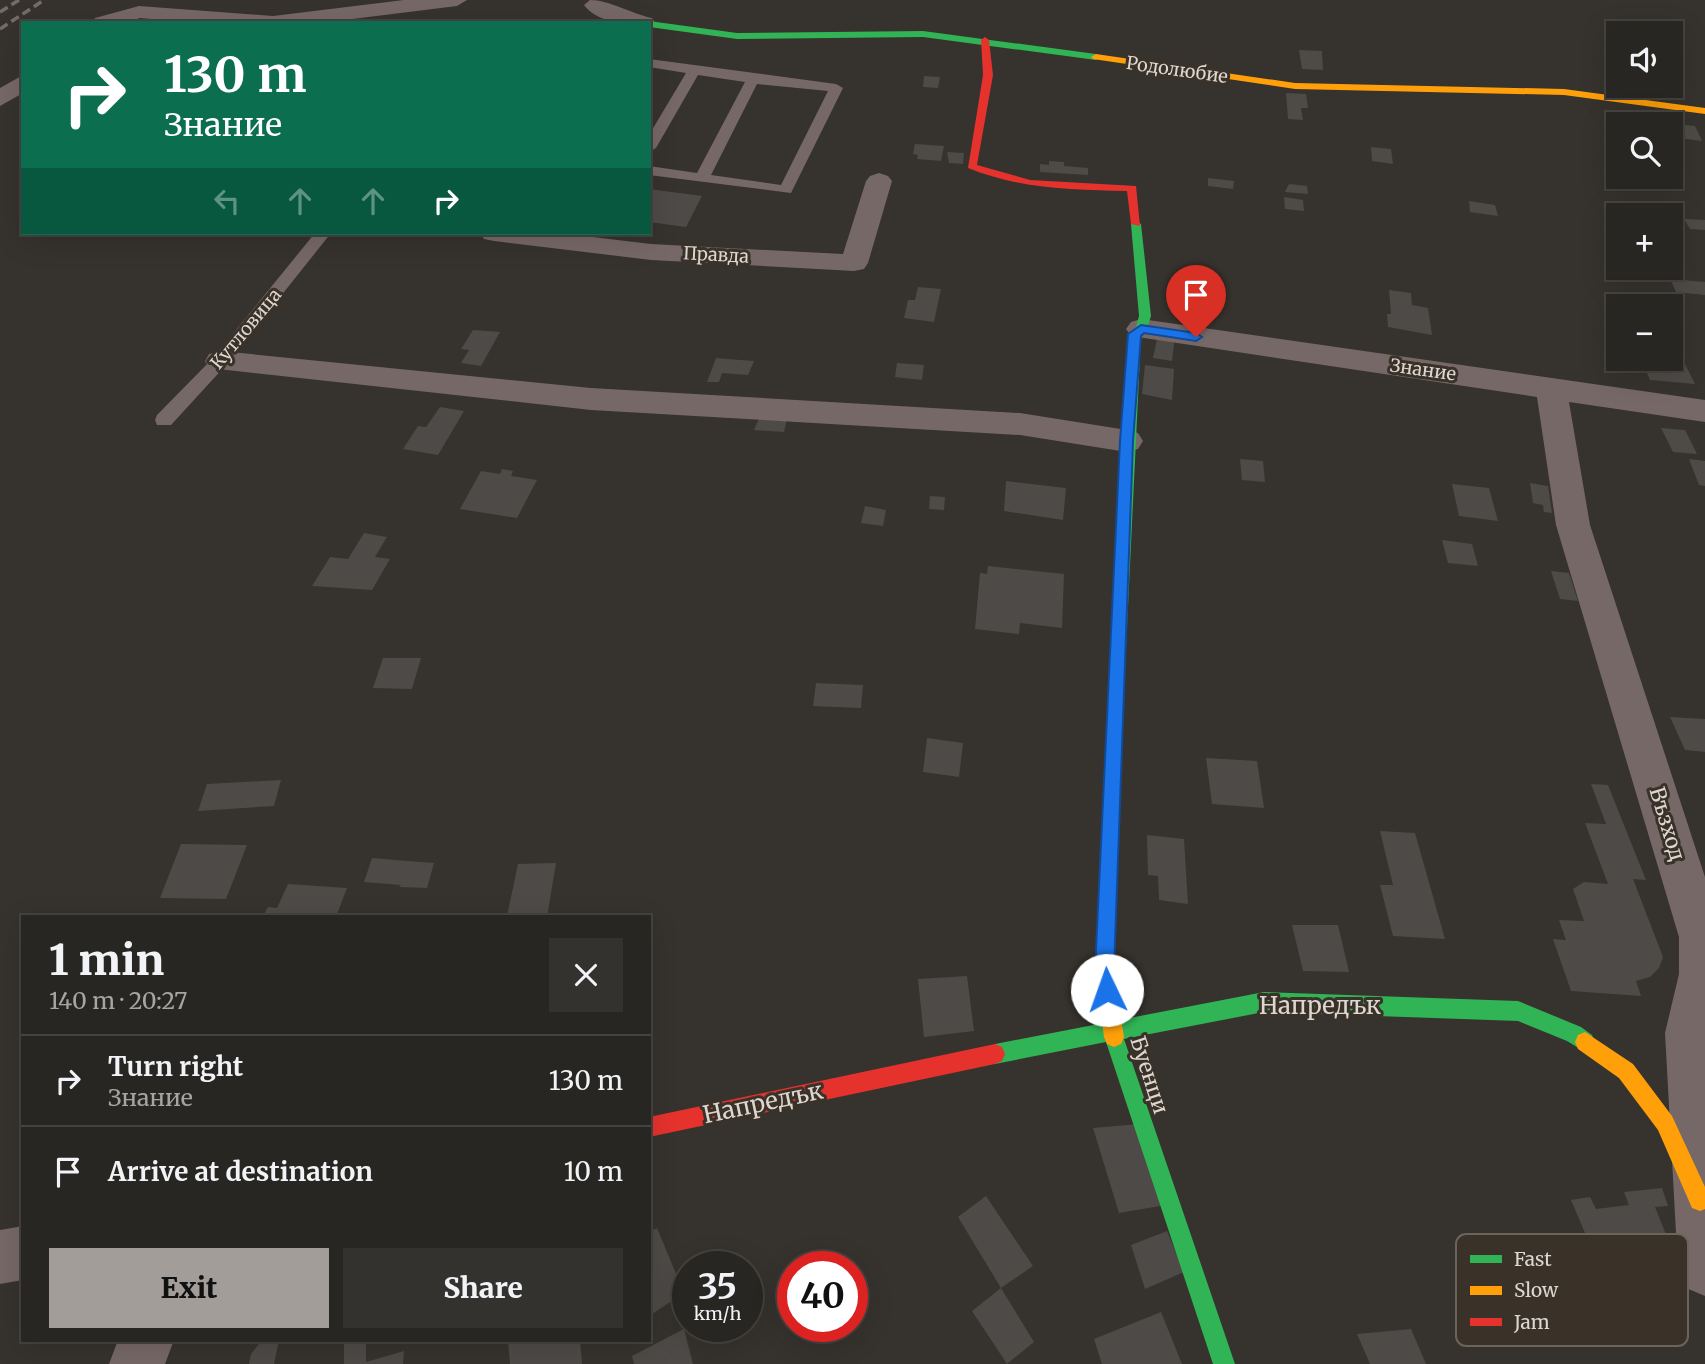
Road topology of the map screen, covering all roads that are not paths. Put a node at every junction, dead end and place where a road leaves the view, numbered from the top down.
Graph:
1 (457, 0) edge
2 (596, 2) edge
3 (110, 21) edge
4 (260, 21) edge
5 (281, 21) edge
6 (582, 21) edge
7 (632, 21) edge
8 (651, 23) edge
9 (985, 40) junction
10 (651, 63) edge
11 (694, 71) junction
12 (754, 79) junction
13 (21, 83) edge
14 (0, 99) edge
15 (1705, 111) edge
16 (651, 145) edge
17 (651, 170) edge
18 (702, 178) junction
19 (879, 181) dead end
20 (321, 235) edge
21 (511, 235) edge
22 (1141, 329) junction
23 (220, 361) junction
24 (1551, 388) junction
25 (1705, 411) edge
26 (164, 420) dead end
27 (1127, 441) junction
28 (1112, 1030) junction
29 (651, 1127) edge
30 (1700, 1200) junction
31 (21, 1253) edge
32 (0, 1257) edge
33 (1705, 1269) edge
34 (145, 1342) edge
35 (137, 1364) edge
36 (1224, 1364) edge

1 - 5 street
2 - 6 street
2 - 7 street
3 - 4 street
8 - 9 street, Родолюбие
9 - 15 street, Родолюбие
9 - 22 street, Буенци
10 - 11 lane
11 - 12 lane
11 - 16 lane
12 - 18 lane
12 - 18 lane
13 - 14 street
17 - 18 lane
19 - 21 street, Правда
20 - 23 lane, Кутловица
22 - 24 street, Знание
22 - 27 street, Буенци
23 - 26 lane, Кутловица
23 - 27 street
24 - 25 street, Знание
24 - 30 street, Възход
27 - 28 street, Буенци
28 - 29 street, Напредък
28 - 30 street, Напредък
28 - 36 street, Буенци
30 - 33 street, Възход
31 - 32 street
34 - 35 street

